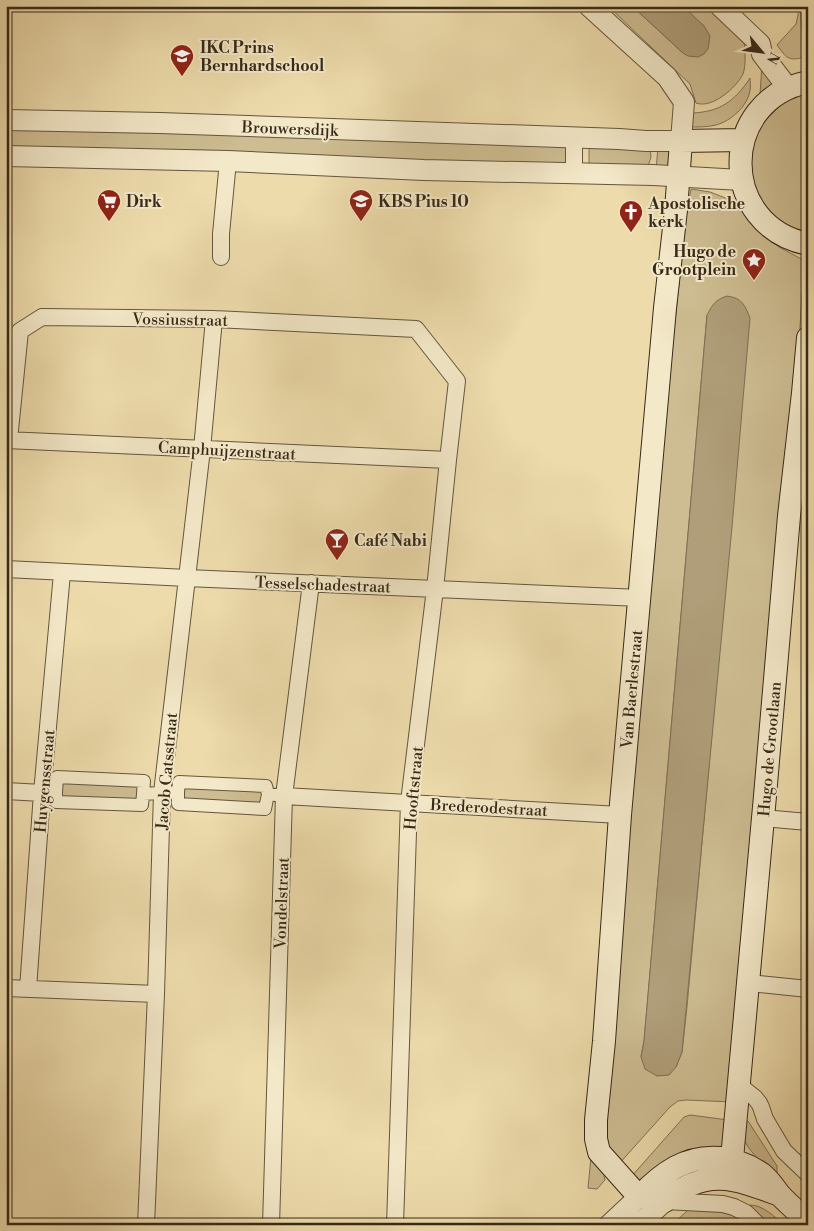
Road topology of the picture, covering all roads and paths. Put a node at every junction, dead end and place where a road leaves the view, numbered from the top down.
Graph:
1 (589, 6) edge
2 (720, 6) edge
3 (798, 85) edge
4 (6, 120) edge
5 (574, 138) junction
6 (743, 140) junction
7 (681, 141) junction
8 (6, 156) edge
9 (228, 161) junction
10 (574, 174) junction
11 (679, 176) junction
12 (741, 180) junction
13 (808, 244) edge
14 (221, 257) dead end
15 (214, 319) junction
16 (808, 338) edge
17 (440, 359) joint
18 (8, 440) edge
19 (202, 449) junction
20 (448, 460) junction
21 (6, 569) edge
22 (62, 572) junction
23 (187, 578) junction
24 (311, 583) junction
25 (435, 589) junction
26 (640, 598) junction
27 (6, 791) edge
28 (178, 792) junction
29 (49, 793) junction
30 (162, 793) junction
31 (143, 794) junction
32 (276, 795) junction
33 (409, 802) junction
34 (620, 815) junction
35 (763, 818) junction
36 (808, 822) edge
37 (749, 983) junction
38 (6, 988) edge
39 (28, 989) junction
40 (808, 989) edge
41 (156, 994) junction
42 (740, 1086) junction
43 (732, 1159) junction
44 (808, 1174) edge
45 (780, 1195) junction
46 (640, 1196) junction
47 (665, 1201) junction
48 (808, 1221) edge
49 (146, 1225) edge
50 (272, 1225) edge
51 (394, 1225) edge
52 (609, 1225) edge
53 (638, 1225) edge
54 (758, 1225) edge

1 - 7 street
2 - 3 street
3 - 6 main road
4 - 5 street, Brouwersdijk
5 - 7 street, Brouwersdijk
5 - 10 street
6 - 7 main road, Brouwersdijk
6 - 12 main road
7 - 11 main road, Van Baerlestraat
8 - 9 street
9 - 10 street
9 - 14 street
10 - 11 street
11 - 12 street
11 - 26 main road, Van Baerlestraat
12 - 13 main road
15 - 17 street, Vossiusstraat
15 - 18 street, Vossiusstraat
15 - 19 street, Jacob Catsstraat
16 - 35 main road, Hugo de Grootlaan
17 - 20 street, Hooftstraat
18 - 19 street, Camphuijzenstraat
19 - 20 street, Camphuijzenstraat
19 - 23 street, Jacob Catsstraat
20 - 25 street, Hooftstraat
21 - 22 street, Tesselschadestraat
22 - 23 street, Tesselschadestraat
22 - 29 street, Huygensstraat
23 - 24 street, Tesselschadestraat
23 - 30 street, Jacob Catsstraat
24 - 25 street, Tesselschadestraat
24 - 32 street, Vondelstraat
25 - 26 street, Tesselschadestraat
25 - 33 street, Hooftstraat
26 - 34 main road, Van Baerlestraat
27 - 29 street
28 - 30 street, Brederodestraat
28 - 32 street, Brederodestraat
28 - 32 street
29 - 31 street
29 - 31 street
29 - 39 street, Huygensstraat
30 - 31 street, Brederodestraat
30 - 41 street, Jacob Catsstraat
32 - 33 street, Brederodestraat
32 - 50 street, Vondelstraat
33 - 34 street, Brederodestraat
33 - 51 street, Hooftstraat
34 - 46 main road, Van Baerlestraat
35 - 36 street
35 - 37 main road, Hugo de Grootlaan
37 - 40 street
37 - 42 main road, Hugo de Grootlaan
38 - 39 street
39 - 41 street
41 - 49 street, Jacob Catsstraat
42 - 43 main road, Hugo de Grootlaan
42 - 44 street
43 - 45 main road
43 - 46 main road
45 - 47 main road
45 - 48 main road
46 - 47 main road
46 - 52 street
47 - 53 street
47 - 54 street

